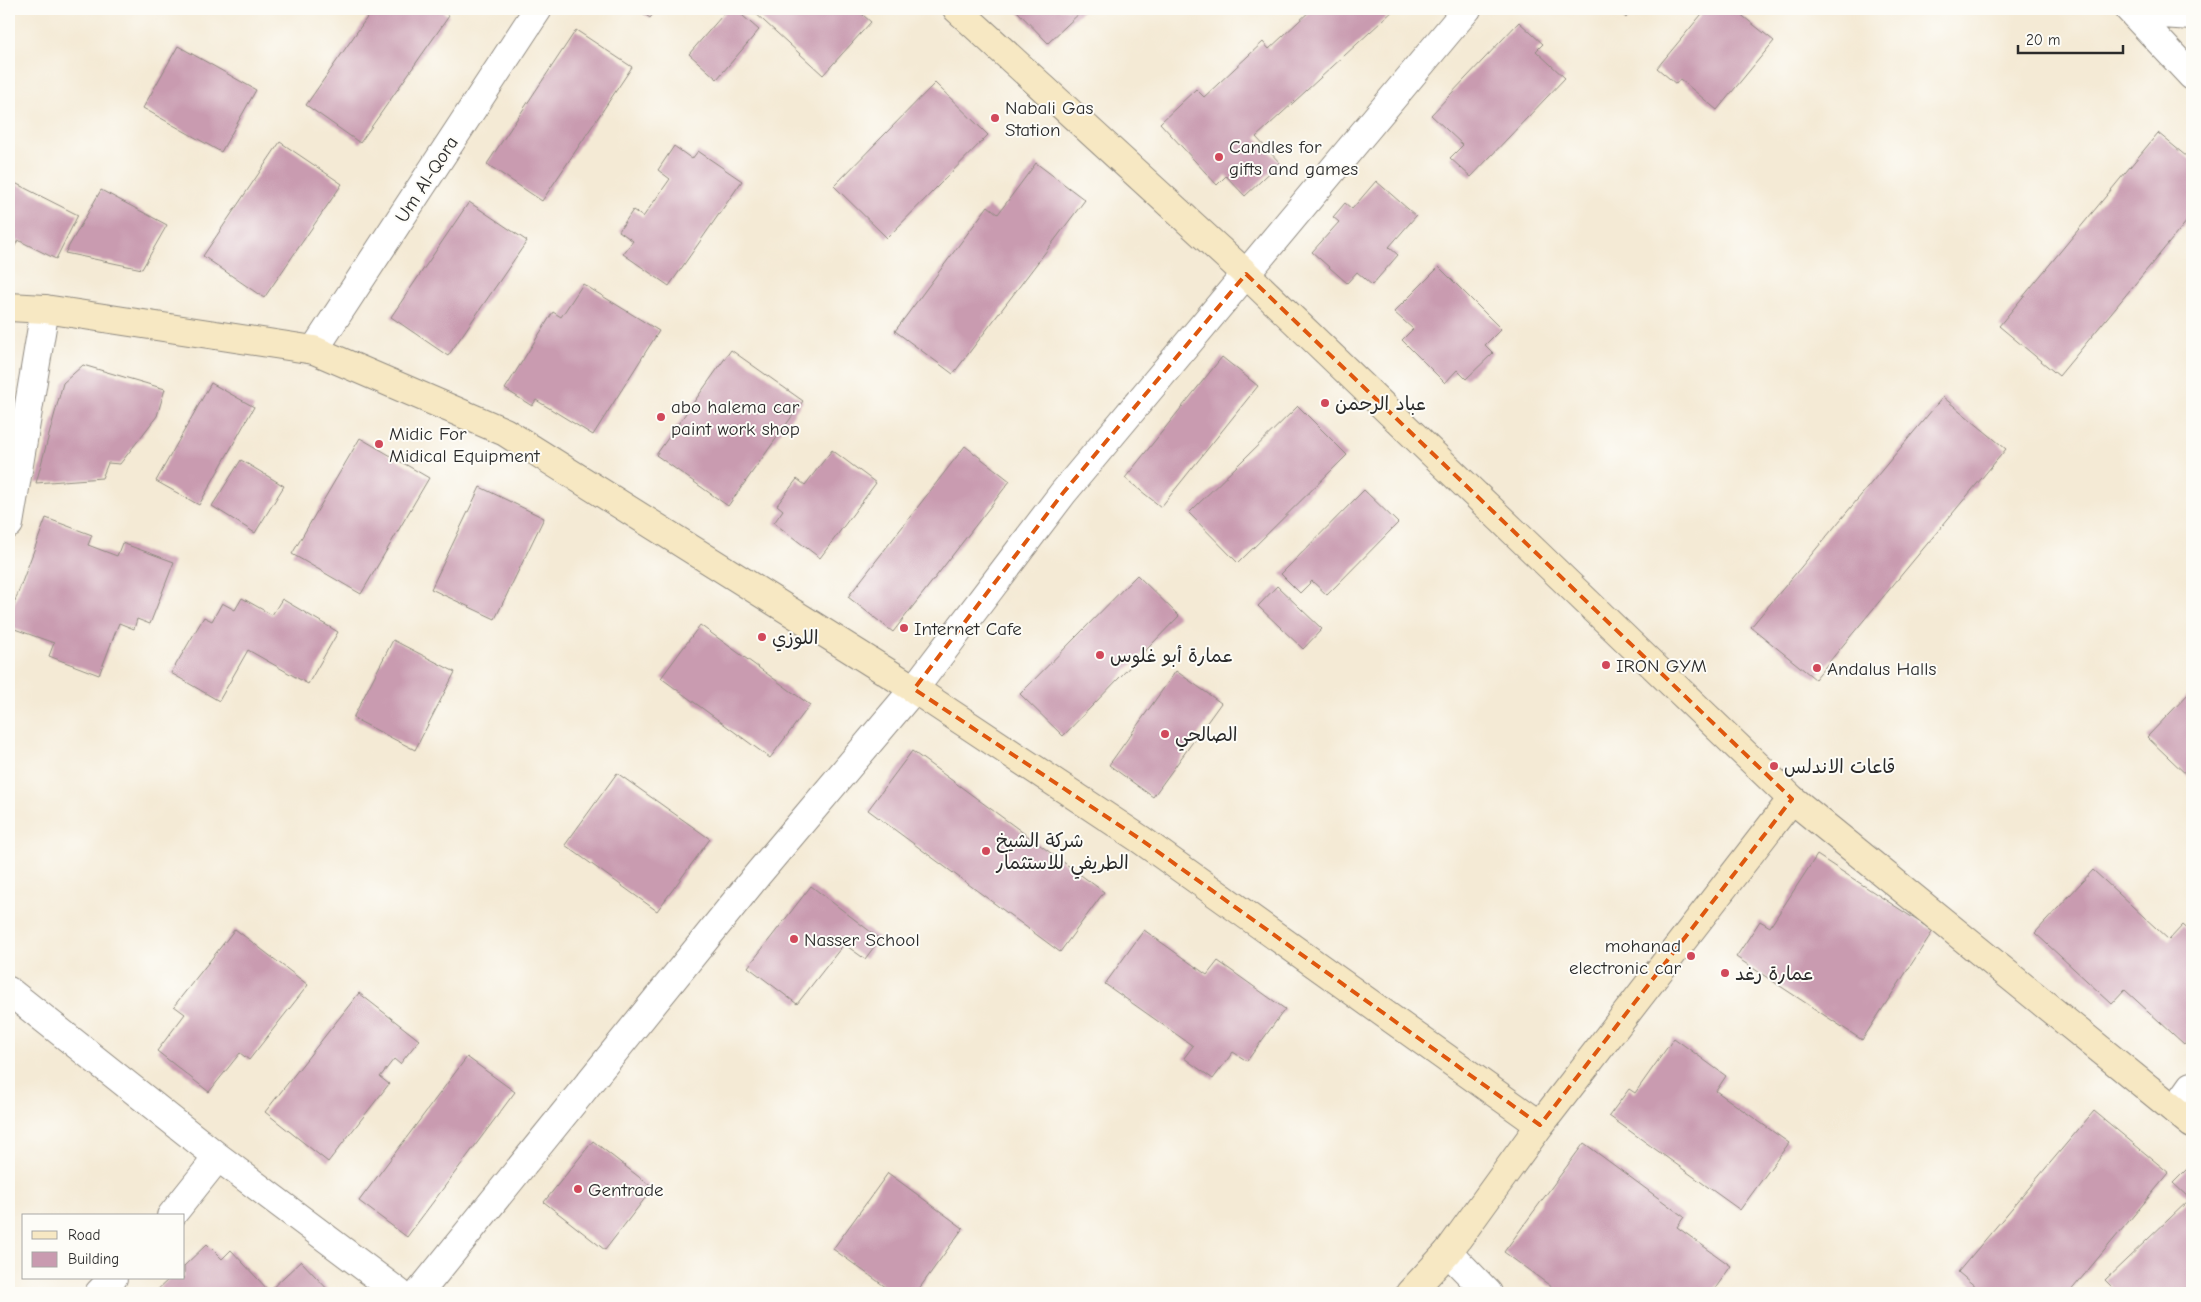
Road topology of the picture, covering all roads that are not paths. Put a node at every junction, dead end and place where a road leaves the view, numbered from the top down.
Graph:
1 (538, 9) edge
2 (957, 9) edge
3 (1467, 9) edge
4 (2129, 9) edge
5 (2146, 9) edge
6 (2192, 16) edge
7 (2192, 76) edge
8 (1246, 274) junction
9 (9, 307) edge
10 (46, 308) junction
11 (314, 350) junction
12 (9, 524) edge
13 (914, 689) junction
14 (1792, 799) junction
15 (9, 991) edge
16 (2192, 1086) edge
17 (2184, 1117) edge
18 (1540, 1125) junction
19 (218, 1157) junction
20 (173, 1214) edge
21 (1448, 1252) junction
22 (111, 1280) edge
23 (98, 1293) edge
24 (399, 1293) edge
25 (419, 1293) edge
26 (1410, 1293) edge
27 (1488, 1293) edge

1 - 11 street, Um Al-Qora
2 - 8 street
3 - 8 street
4 - 7 street
5 - 6 street
8 - 13 street
8 - 14 street
9 - 10 street
10 - 11 street
10 - 12 street
11 - 13 street
13 - 18 street
13 - 25 street
14 - 17 street
14 - 18 street
15 - 19 street
16 - 17 street
18 - 21 street
19 - 20 street
19 - 24 street
21 - 26 street
21 - 27 street
22 - 23 street

